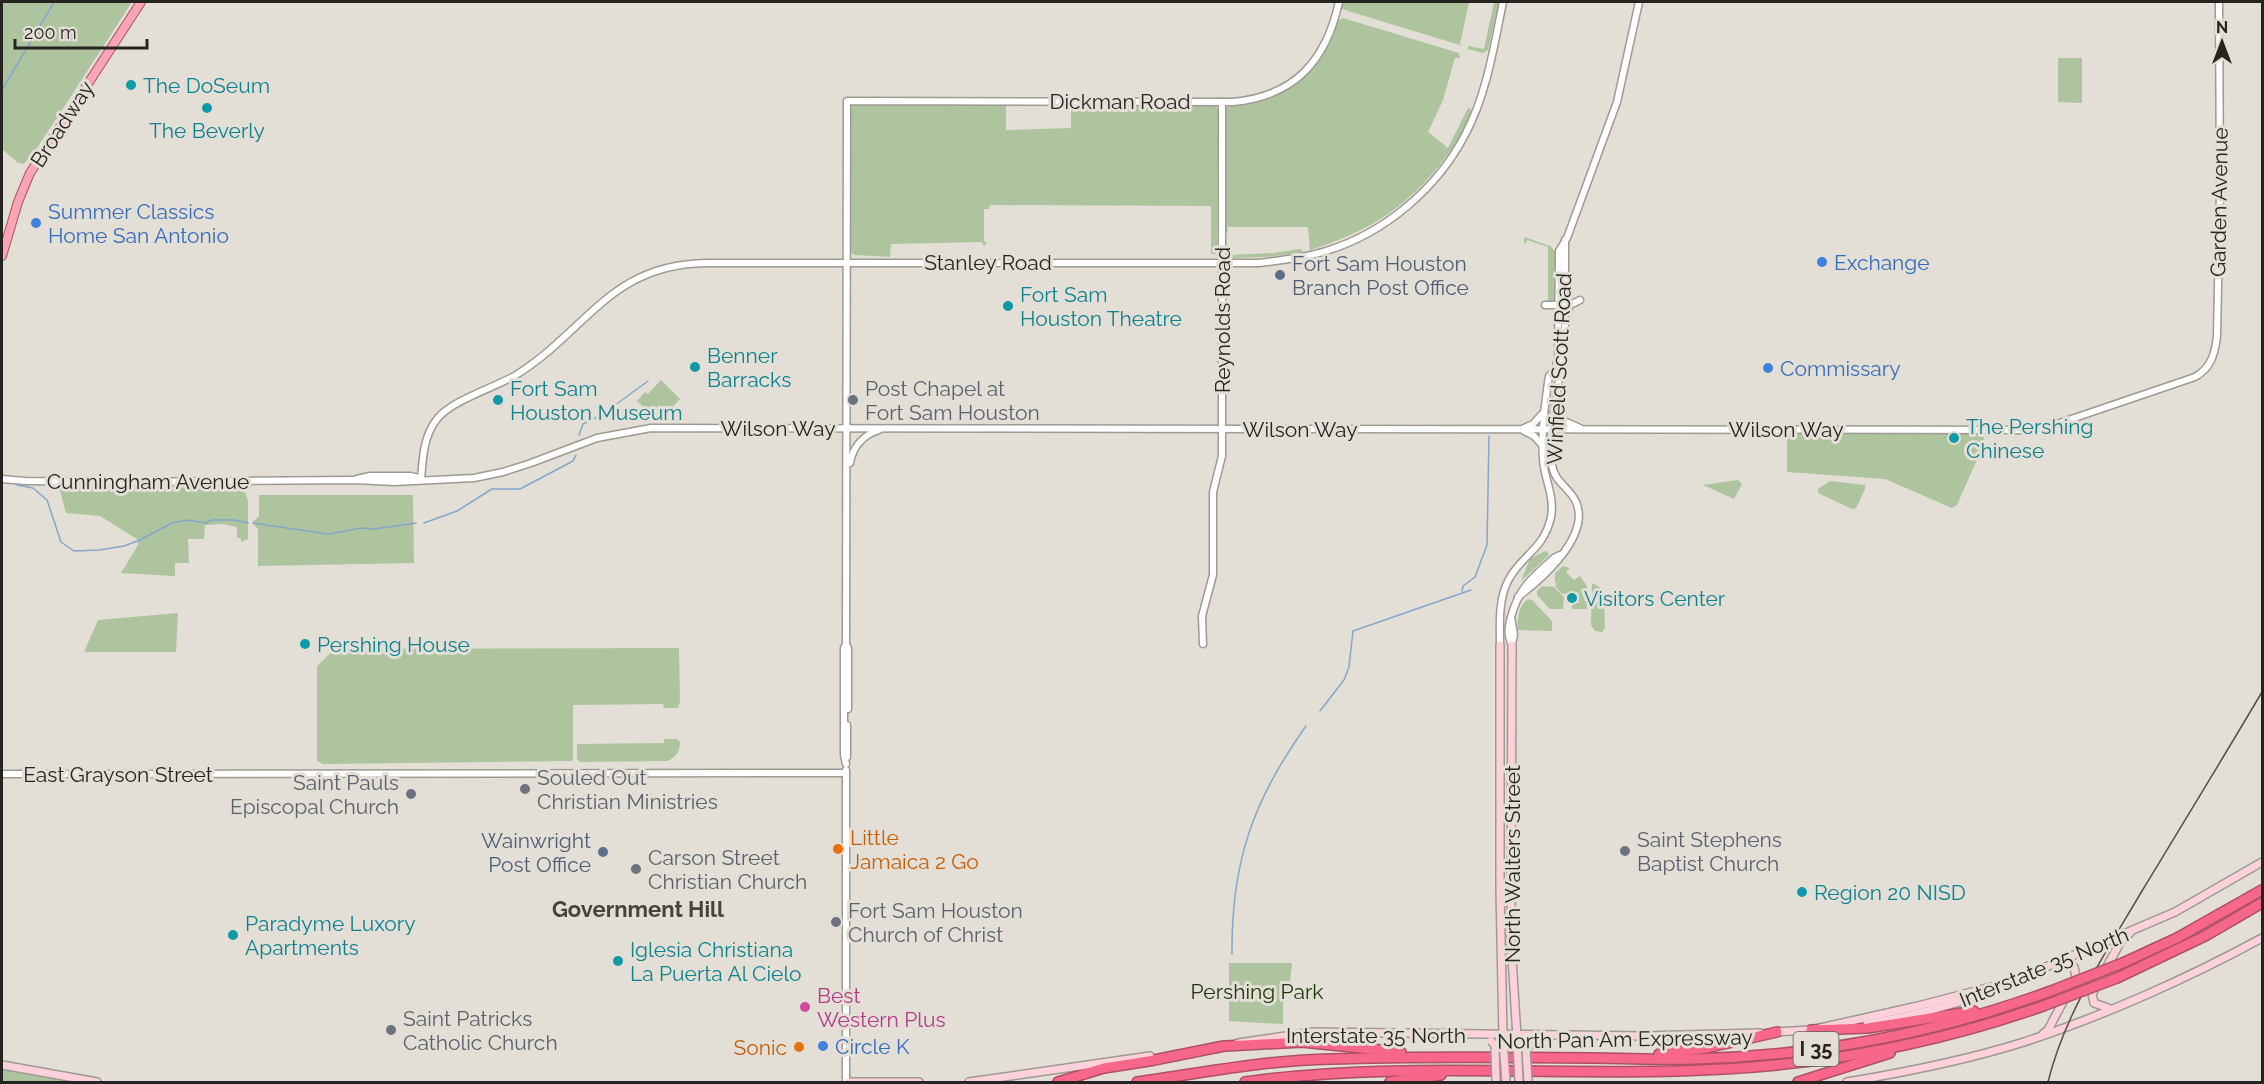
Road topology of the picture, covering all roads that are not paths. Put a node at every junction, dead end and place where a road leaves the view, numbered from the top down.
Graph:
1 (141, 2) edge
2 (1339, 2) edge
3 (1503, 2) edge
4 (1639, 2) edge
5 (2219, 2) edge
6 (1222, 102) junction
7 (1565, 240) junction
8 (2, 256) edge
9 (847, 262) junction
10 (1222, 262) junction
11 (1565, 290) junction
12 (1545, 305) dead end
13 (1558, 305) junction
14 (1565, 332) junction
15 (2179, 383) joint
16 (1555, 410) junction
17 (1545, 412) junction
18 (847, 428) junction
19 (884, 428) junction
20 (1222, 429) junction
21 (1521, 429) junction
22 (1543, 429) junction
23 (1552, 429) junction
24 (1572, 429) junction
25 (1583, 429) junction
26 (1543, 446) junction
27 (1551, 448) junction
28 (2, 479) edge
29 (421, 479) junction
30 (295, 480) joint
31 (847, 482) junction
32 (1203, 644) dead end
33 (1500, 645) joint
34 (1512, 645) joint
35 (846, 773) junction
36 (2, 774) edge
37 (2262, 862) edge
38 (2262, 890) edge
39 (2262, 903) edge
40 (2134, 929) junction
41 (2262, 938) edge
42 (2058, 961) junction
43 (2038, 996) junction
44 (2110, 1009) junction
45 (2012, 1017) junction
46 (1811, 1030) junction
47 (1777, 1032) junction
48 (1466, 1034) junction
49 (1550, 1035) junction
50 (2041, 1036) junction
51 (1503, 1037) junction
52 (1517, 1037) junction
53 (1225, 1046) junction
54 (1588, 1058) junction
55 (1493, 1059) junction
56 (2, 1065) edge
57 (1491, 1070) junction
58 (97, 1083) edge
59 (847, 1083) edge
60 (919, 1083) edge
61 (969, 1083) edge
62 (1058, 1083) edge
63 (1137, 1083) edge
64 (1245, 1083) edge
65 (1390, 1083) edge
66 (1496, 1083) edge
67 (1506, 1083) edge
68 (1519, 1083) edge
69 (1528, 1083) edge
70 (1798, 1083) edge
71 (1847, 1083) edge

1 - 8 main road, Broadway
2 - 6 street, Dickman Road
3 - 10 street, Stanley Road
4 - 7 street, Winfield Scott Road
5 - 15 street, Garden Avenue
6 - 9 street, Dickman Road
6 - 10 street, Reynolds Road
7 - 11 street, Winfield Scott Road
7 - 13 street, Winfield Scott Road
9 - 10 street, Stanley Road
9 - 18 street
9 - 29 street, Stanley Road
10 - 20 street, Reynolds Road
11 - 14 street, Winfield Scott Road
11 - 14 street
12 - 13 street
13 - 17 street, Winfield Scott Road
14 - 16 street, Winfield Scott Road
15 - 25 street, Wilson Way
16 - 23 street, Winfield Scott Road
16 - 25 street
17 - 21 street
17 - 22 street, Winfield Scott Road
18 - 19 street, Wilson Way
18 - 29 street, Wilson Way
18 - 31 street
19 - 20 street, Wilson Way
19 - 31 street
20 - 21 street, Wilson Way
20 - 32 street, Reynolds Road
21 - 22 street, Wilson Way
21 - 26 street
22 - 23 street, Wilson Way
22 - 26 street, Winfield Scott Road
23 - 24 street, Wilson Way
23 - 27 street, Winfield Scott Road
24 - 25 street, Wilson Way
24 - 27 street
26 - 33 street, Winfield Scott Road
27 - 34 street, Winfield Scott Road
28 - 30 street, Cunningham Avenue
29 - 30 street, Wilson Way
31 - 35 street
33 - 51 main road, North Walters Street
34 - 52 main road, North Walters Street
35 - 36 street, East Grayson Street
35 - 59 street
37 - 40 main road, Interstate 35 North
38 - 43 highway, North Pan Am Expressway / I 35, bridge
39 - 45 highway, North Pan Am Expressway / I 35, bridge
40 - 42 main road, Interstate 35 North
40 - 44 main road
41 - 44 main road
42 - 46 main road, Interstate 35 North
42 - 50 main road
43 - 46 highway
43 - 54 highway, North Pan Am Expressway / I 35
44 - 50 main road
45 - 57 highway, North Pan Am Expressway / I 35
45 - 70 highway
46 - 47 main road, Interstate 35 North
47 - 49 main road, Interstate 35 North
47 - 54 highway
48 - 51 main road, Interstate 35 North
48 - 53 main road, Interstate 35 North
48 - 66 main road, bridge
49 - 52 main road, Interstate 35 North
49 - 69 main road, bridge
50 - 71 main road
51 - 52 main road, Interstate 35 North
51 - 67 main road, North Walters Street, bridge
52 - 68 main road, North Walters Street, bridge
53 - 55 highway
53 - 61 main road, Interstate 35 North
53 - 62 highway
54 - 55 highway, North Pan Am Expressway / I 35
55 - 63 highway, North Pan Am Expressway / I 35
56 - 58 main road
57 - 64 highway, North Pan Am Expressway / I 35
57 - 65 highway
59 - 60 main road

